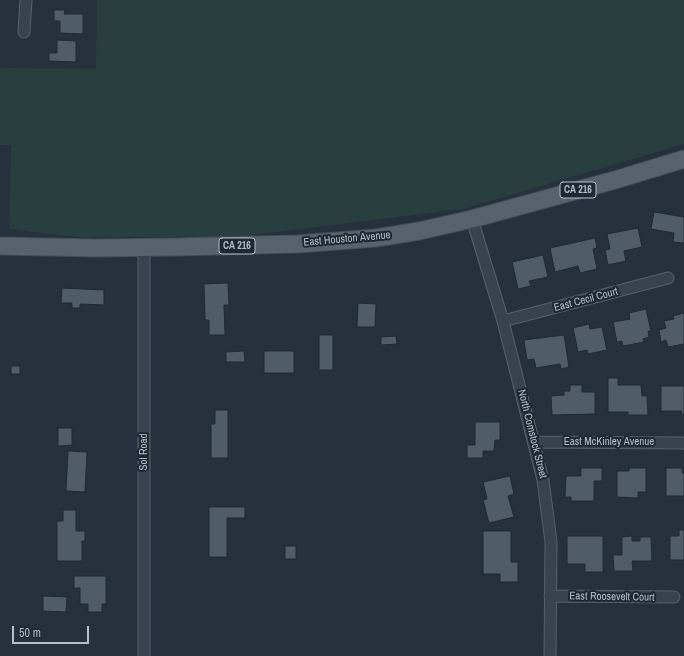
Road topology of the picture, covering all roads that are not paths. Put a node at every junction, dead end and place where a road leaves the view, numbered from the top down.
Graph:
1 (26, 0) edge
2 (24, 32) dead end
3 (684, 159) edge
4 (472, 219) junction
5 (0, 246) edge
6 (144, 248) junction
7 (668, 278) dead end
8 (503, 321) junction
9 (535, 442) junction
10 (684, 443) edge
11 (550, 596) junction
12 (674, 597) dead end
13 (144, 656) edge
14 (550, 656) edge

1 - 2 street
3 - 4 main road, East Houston Avenue / CA 216
4 - 6 main road, East Houston Avenue / CA 216
4 - 8 street, North Comstock Street
5 - 6 main road, East Houston Avenue / CA 216
6 - 13 street, Sol Road
7 - 8 street, East Cecil Court
8 - 9 street, North Comstock Street
9 - 10 street, East McKinley Avenue
9 - 11 street, North Comstock Street
11 - 12 street, East Roosevelt Court
11 - 14 street, North Comstock Street

